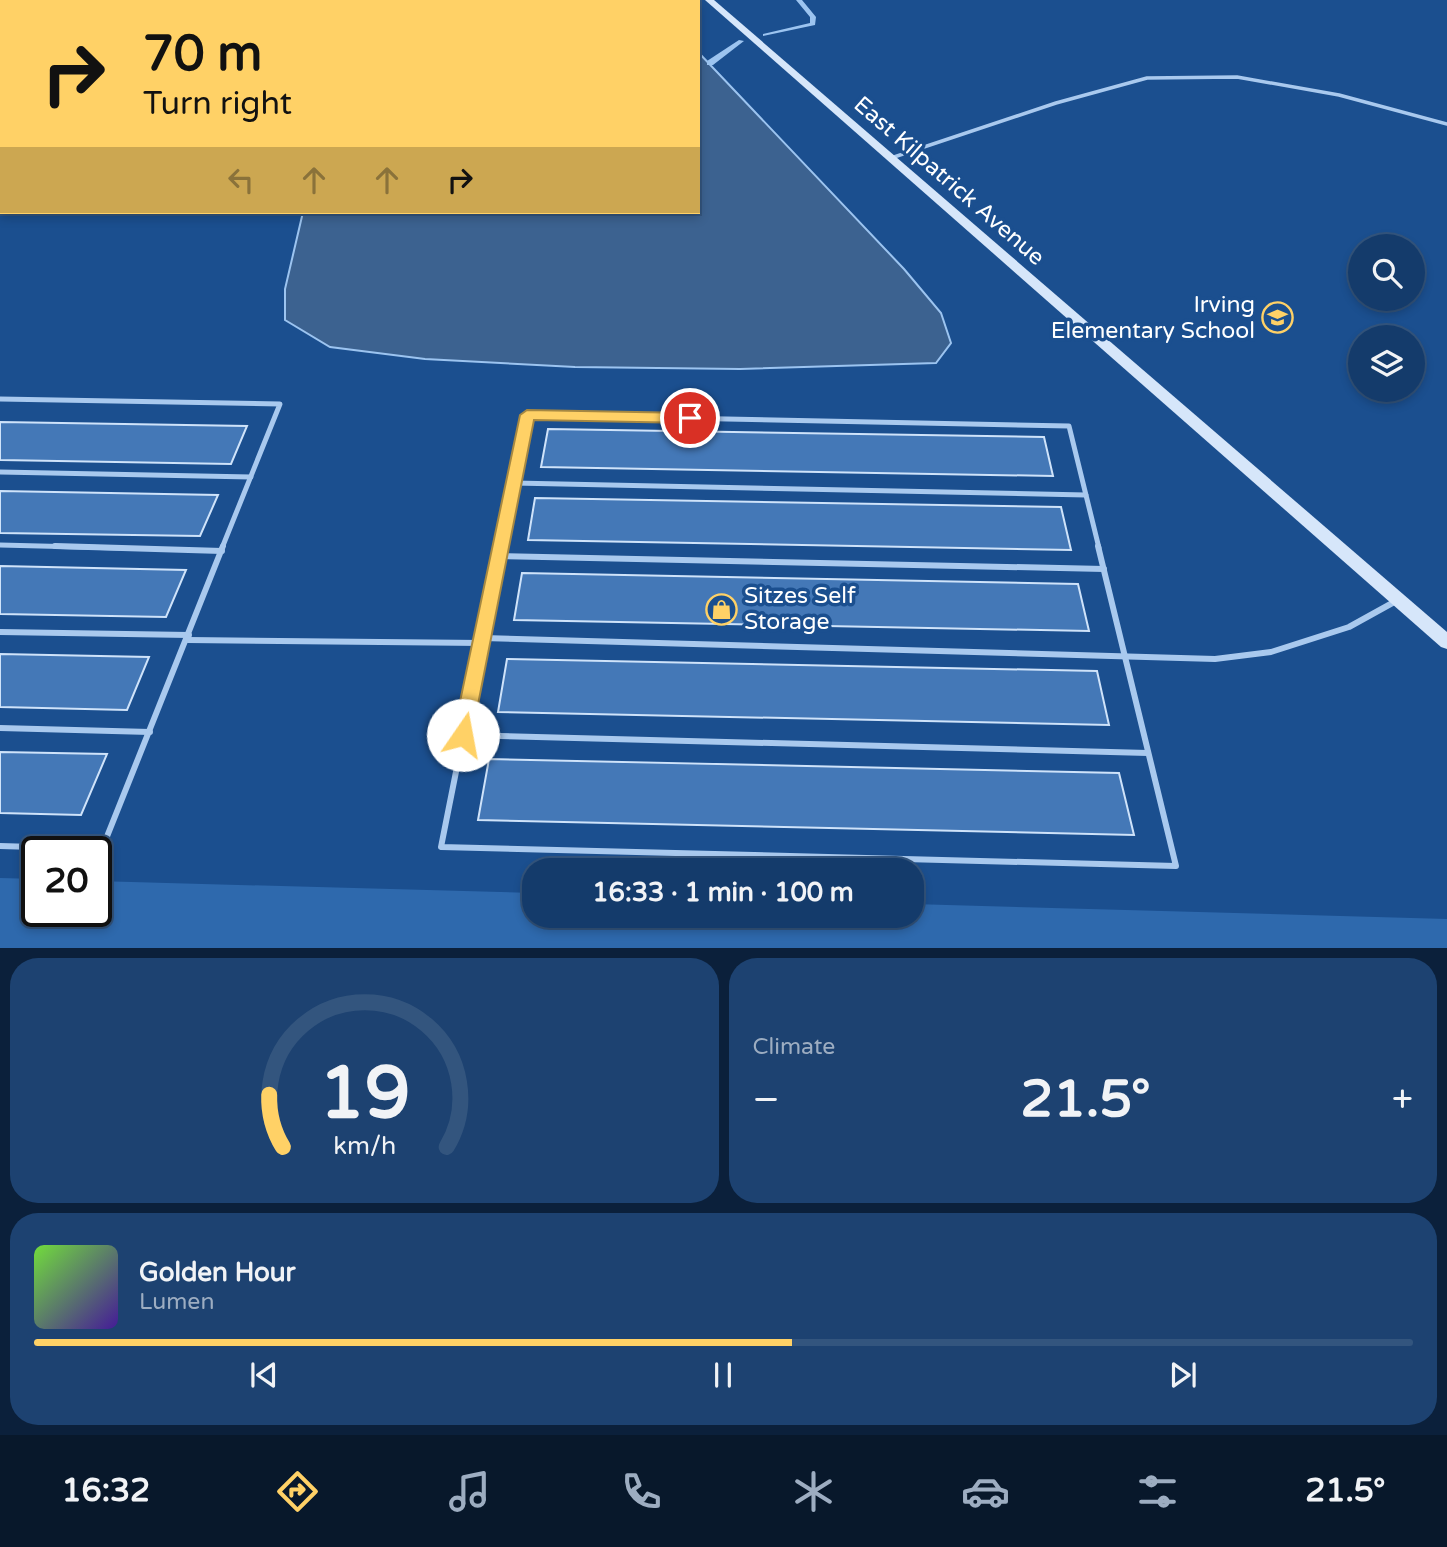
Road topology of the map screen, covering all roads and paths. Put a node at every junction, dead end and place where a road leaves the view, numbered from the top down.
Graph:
1 (709, 0) edge
2 (1447, 124) edge
3 (891, 158) junction
4 (0, 399) edge
5 (0, 472) edge
6 (251, 477) junction
7 (514, 483) junction
8 (1086, 495) junction
9 (0, 545) edge
10 (222, 551) junction
11 (499, 556) junction
12 (1104, 569) junction
13 (1398, 600) junction
14 (0, 632) edge
15 (188, 637) junction
16 (482, 640) junction
17 (1447, 642) edge
18 (1125, 655) junction
19 (0, 728) edge
20 (150, 732) junction
21 (463, 735) junction
22 (1148, 753) junction
23 (0, 846) edge

1 - 3 street, East Kilpatrick Avenue
2 - 3 lane
3 - 13 street, East Kilpatrick Avenue
4 - 6 lane
5 - 6 lane
6 - 10 lane
7 - 8 lane
7 - 8 lane
7 - 11 lane
8 - 12 lane
9 - 10 lane
10 - 15 lane
11 - 12 lane
11 - 16 lane
12 - 18 lane
13 - 17 street, East Kilpatrick Avenue
13 - 18 lane
14 - 15 lane
15 - 16 lane
15 - 20 lane
16 - 18 lane
16 - 21 lane
18 - 22 lane
19 - 20 lane
20 - 23 lane
21 - 22 lane
21 - 22 lane

